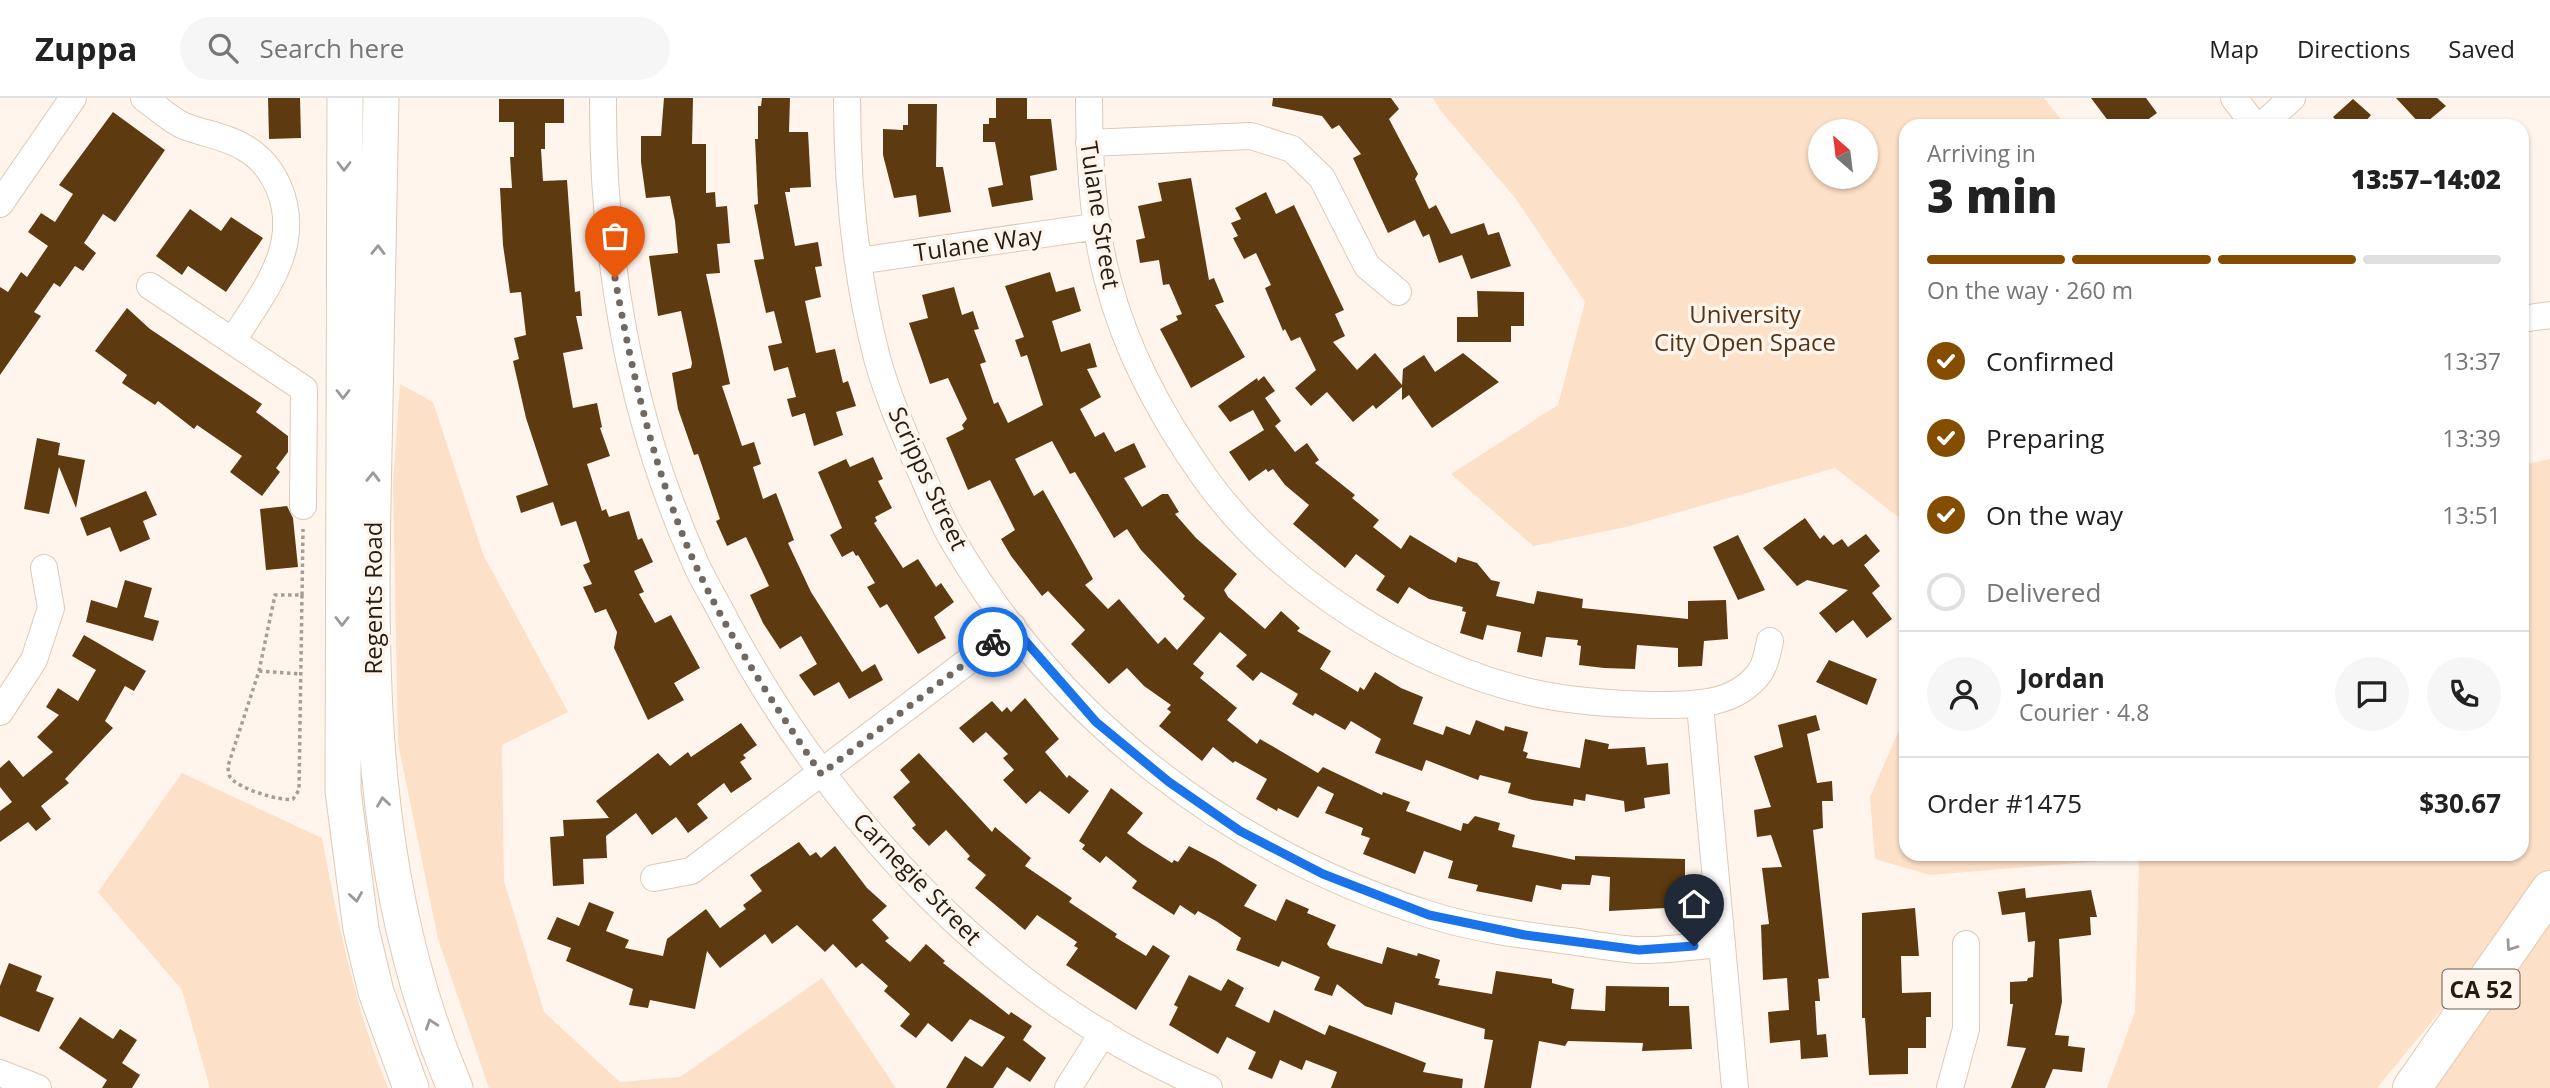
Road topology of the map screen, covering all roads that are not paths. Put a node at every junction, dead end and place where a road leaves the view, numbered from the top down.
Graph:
1 (73, 98) edge
2 (144, 98) edge
3 (345, 98) edge
4 (381, 98) edge
5 (603, 98) edge
6 (847, 98) edge
7 (1089, 98) edge
8 (2234, 98) edge
9 (2292, 98) edge
10 (2250, 119) edge
11 (2269, 119) edge
12 (1089, 143) junction
13 (0, 204) edge
14 (1099, 226) junction
15 (858, 261) junction
16 (149, 286) dead end
17 (1398, 292) dead end
18 (2550, 315) edge
19 (2529, 319) edge
20 (233, 340) junction
21 (303, 506) road end
22 (44, 568) dead end
23 (1013, 627) junction
24 (1770, 641) dead end
25 (1700, 705) junction
26 (0, 712) edge
27 (821, 774) junction
28 (654, 878) dead end
29 (2550, 890) edge
30 (1721, 944) junction
31 (1966, 944) dead end
32 (1103, 1033) junction
33 (0, 1073) edge
34 (38, 1088) edge
35 (411, 1088) edge
36 (455, 1088) edge
37 (1068, 1088) edge
38 (1209, 1088) edge
39 (1734, 1088) edge
40 (1950, 1088) edge
41 (2412, 1088) edge

1 - 13 street
2 - 20 street
3 -> 35 main road, Regents Road
36 -> 4 main road, Regents Road
5 - 27 street, Carnegie Street
6 - 15 street, Scripps Street
7 - 12 street, Tulane Street
8 - 10 street
9 - 11 street
12 - 14 street, Tulane Street
12 - 17 street
14 - 15 street, Tulane Way
14 - 25 street, Tulane Street
15 - 23 street, Scripps Street
16 - 20 street
18 - 19 street
20 - 21 street
22 - 26 street
23 - 27 street
23 - 30 street, Scripps Street
24 - 25 street, Tulane Street
25 - 30 street
27 - 28 street
27 - 32 street, Carnegie Street
29 -> 41 highway, CA 52
30 - 39 street
31 - 40 street
32 - 37 street
32 - 38 street, Carnegie Street
33 - 34 street

